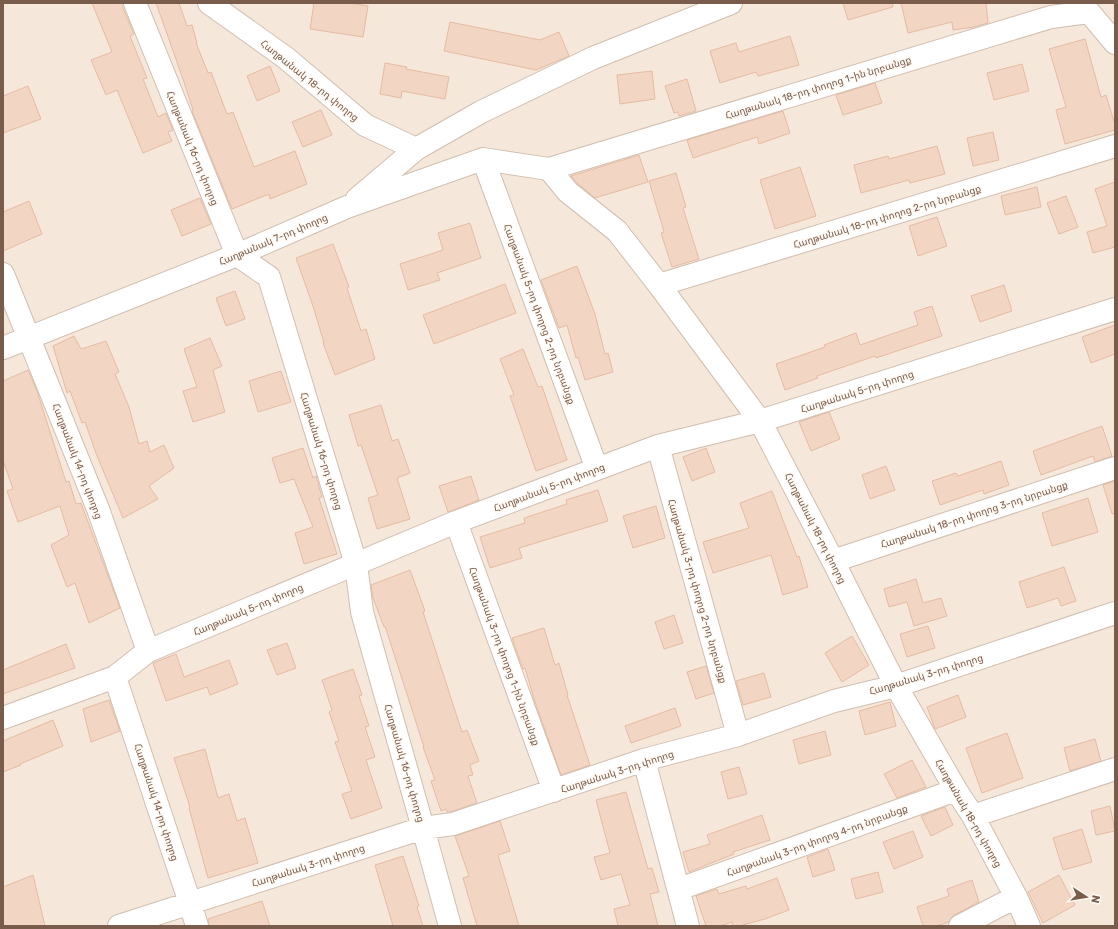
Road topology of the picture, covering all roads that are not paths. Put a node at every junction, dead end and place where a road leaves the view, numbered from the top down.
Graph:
1 (135, 3) edge
2 (209, 3) edge
3 (731, 3) edge
4 (699, 10) edge
5 (1115, 43) edge
6 (1115, 146) edge
7 (416, 149) junction
8 (483, 159) junction
9 (548, 169) junction
10 (347, 207) junction
11 (237, 256) junction
12 (3, 274) edge
13 (659, 285) junction
14 (1115, 309) edge
15 (29, 337) junction
16 (3, 348) edge
17 (760, 421) junction
18 (658, 446) junction
19 (1115, 468) edge
20 (597, 469) junction
21 (456, 522) junction
22 (833, 561) junction
23 (356, 564) junction
24 (1115, 613) edge
25 (148, 651) junction
26 (115, 678) junction
27 (896, 686) junction
28 (3, 718) edge
29 (738, 735) junction
30 (644, 760) junction
31 (1115, 770) edge
32 (956, 790) junction
33 (554, 791) junction
34 (973, 816) junction
35 (423, 828) junction
36 (679, 889) junction
37 (1016, 897) junction
38 (190, 903) junction
39 (119, 926) edge
40 (197, 926) edge
41 (450, 926) edge
42 (688, 926) edge
43 (960, 926) edge
44 (1029, 926) edge

1 - 11 street, Հաղթանակ 16-րդ փողոց
2 - 7 street, Հաղթանակ 18-րդ փողոց
3 - 4 street
4 - 7 street
5 - 9 street, Հաղթանակ 18-րդ փողոց 1-ին նրբանցք
6 - 13 street, Հաղթանակ 18-րդ փողոց 2-րդ նրբանցք
7 - 10 street
8 - 9 street, Հաղթանակ 7-րդ փողոց
8 - 10 street, Հաղթանակ 7-րդ փողոց
8 - 20 street, Հաղթանակ 5-րդ փողոց 2-րդ նրբանցք
9 - 13 street, Հաղթանակ 18-րդ փողոց
10 - 11 street, Հաղթանակ 7-րդ փողոց
11 - 15 street, Հաղթանակ 7-րդ փողոց
11 - 23 street, Հաղթանակ 16-րդ փողոց
12 - 15 street, Հաղթանակ 14-րդ փողոց
13 - 17 street, Հաղթանակ 18-րդ փողոց
14 - 17 street, Հաղթանակ 5-րդ փողոց
15 - 16 street, Հաղթանակ 7-րդ փողոց
15 - 25 street, Հաղթանակ 14-րդ փողոց
17 - 18 street, Հաղթանակ 5-րդ փողոց
17 - 22 street, Հաղթանակ 18-րդ փողոց
18 - 20 street, Հաղթանակ 5-րդ փողոց
18 - 29 street, Հաղթանակ 3-րդ փողոց 2-րդ նրբանցք
19 - 22 street, Հաղթանակ 18-րդ փողոց 3-րդ նրբանցք
20 - 21 street, Հաղթանակ 5-րդ փողոց
21 - 23 street, Հաղթանակ 5-րդ փողոց
21 - 33 street, Հաղթանակ 3-րդ փողոց 1-ին նրբանցք
22 - 27 street, Հաղթանակ 18-րդ փողոց
23 - 25 street, Հաղթանակ 5-րդ փողոց
23 - 35 street, Հաղթանակ 16-րդ փողոց
24 - 27 street, Հաղթանակ 3-րդ փողոց
25 - 26 street, Հաղթանակ 5-րդ փողոց
26 - 28 street, Հաղթանակ 5-րդ փողոց
26 - 38 street, Հաղթանակ 14-րդ փողոց
27 - 29 street, Հաղթանակ 3-րդ փողոց
27 - 32 street, Հաղթանակ 18-րդ փողոց
29 - 30 street, Հաղթանակ 3-րդ փողոց
30 - 33 street, Հաղթանակ 3-րդ փողոց
30 - 36 street
31 - 34 street
32 - 34 street, Հաղթանակ 18-րդ փողոց
32 - 36 street, Հաղթանակ 3-րդ փողոց 4-րդ նրբանցք
33 - 35 street, Հաղթանակ 3-րդ փողոց
34 - 37 street, Հաղթանակ 18-րդ փողոց
35 - 38 street, Հաղթանակ 3-րդ փողոց
35 - 41 street, Հաղթանակ 16-րդ փողոց
36 - 42 street
37 - 43 street
37 - 44 street, Հաղթանակ 18-րդ փողոց
38 - 39 street, Հաղթանակ 3-րդ փողոց
38 - 40 street, Հաղթանակ 14-րդ փողոց

